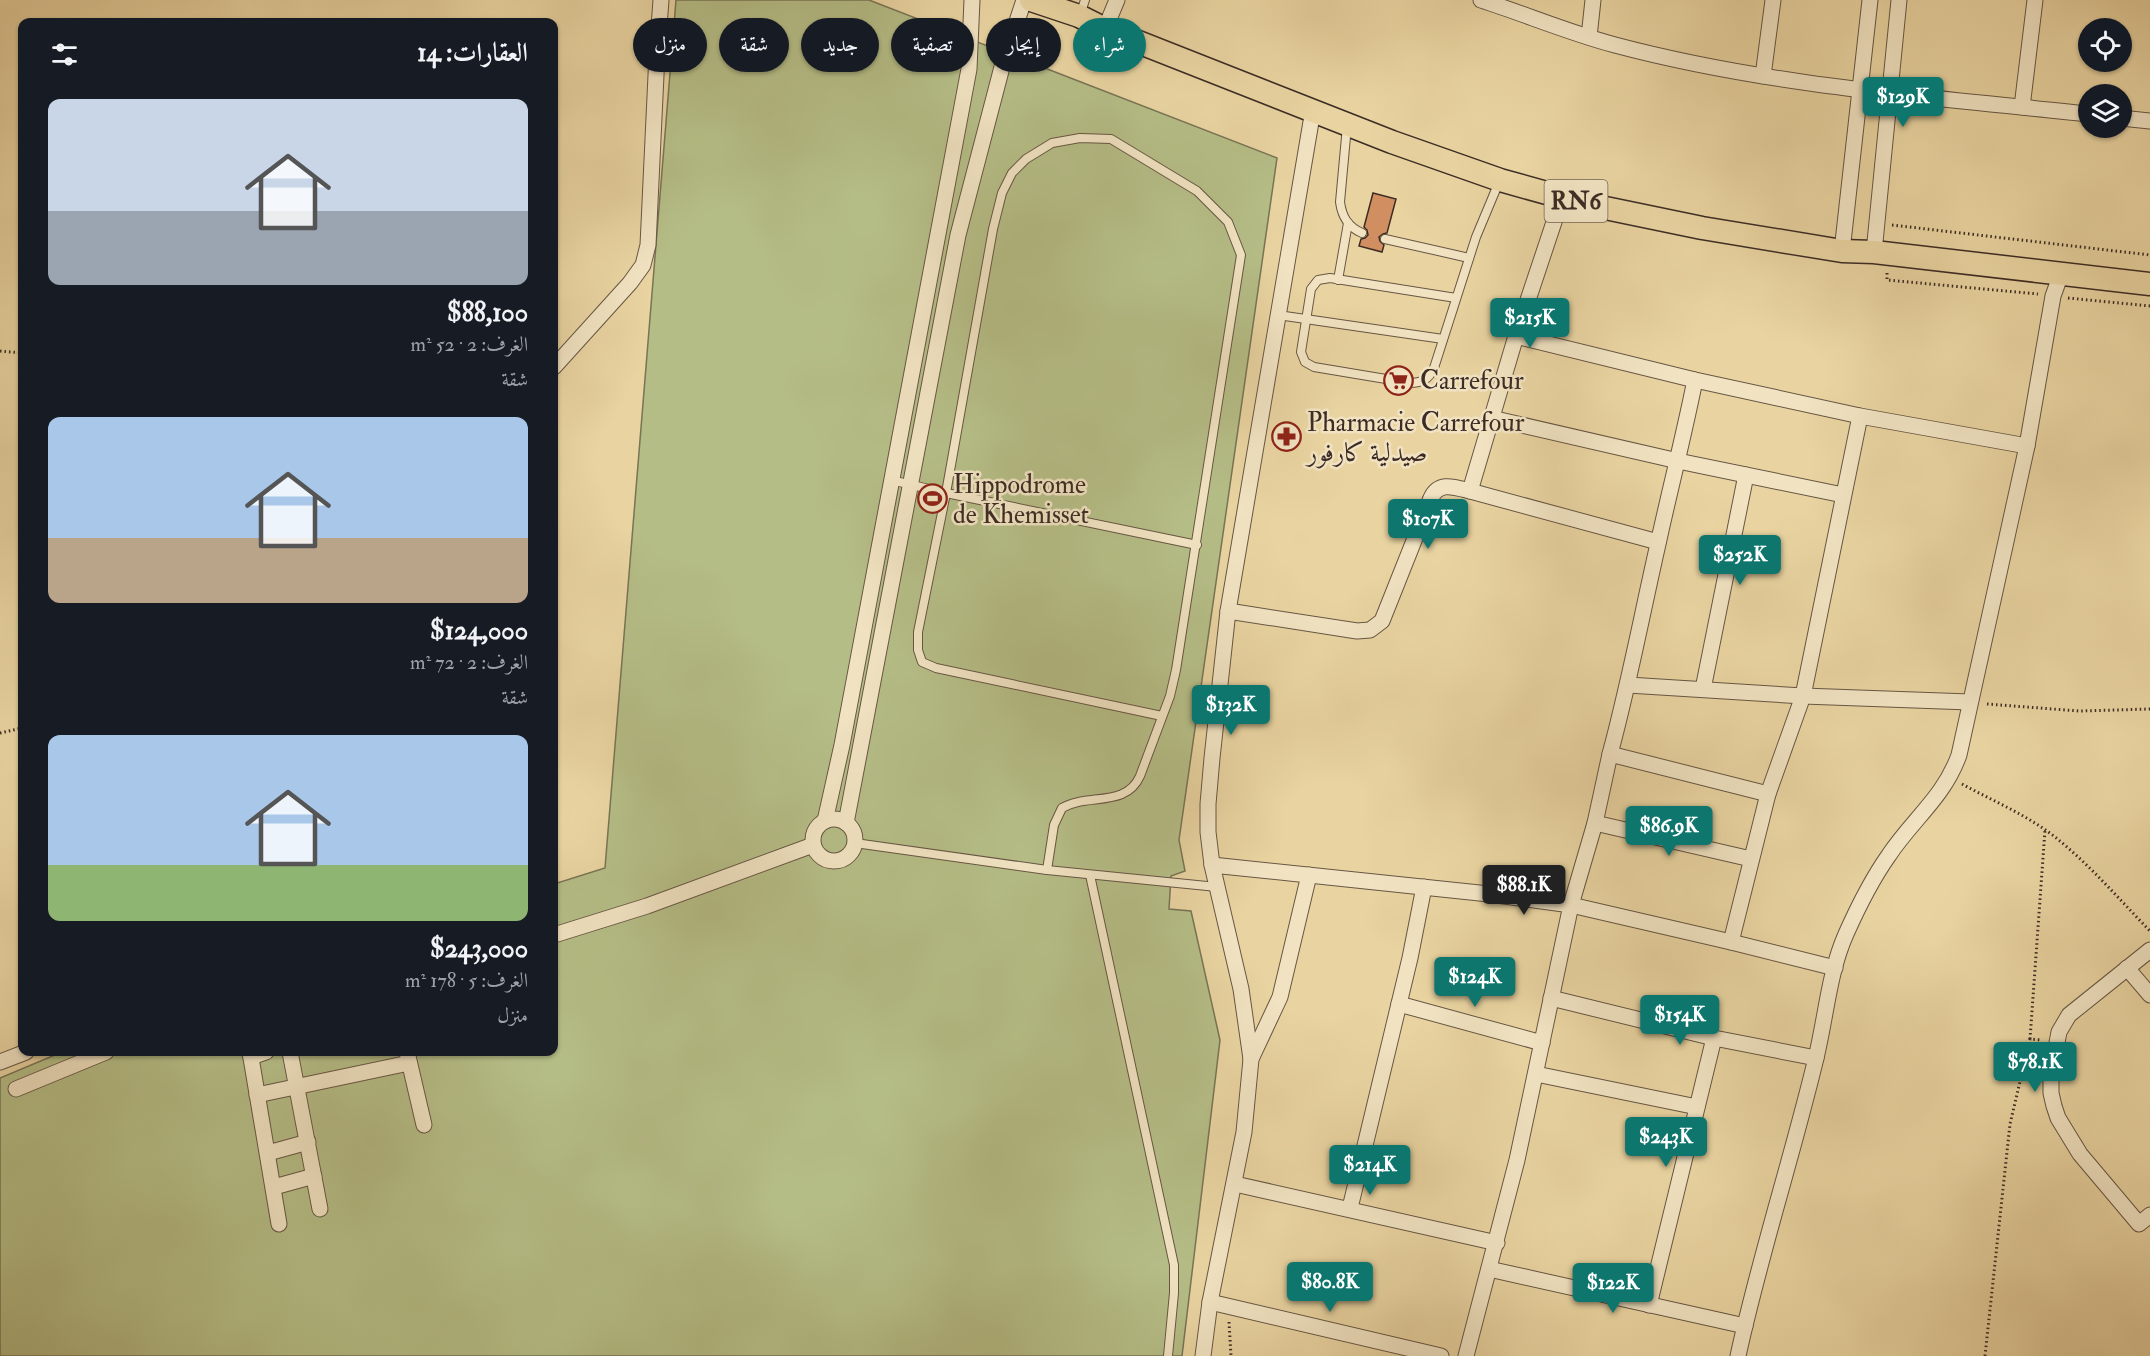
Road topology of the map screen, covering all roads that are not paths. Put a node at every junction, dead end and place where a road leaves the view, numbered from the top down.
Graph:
1 (662, 0) edge
2 (972, 0) edge
3 (1024, 0) edge
4 (1031, 0) edge
5 (1117, 0) edge
6 (1480, 0) edge
7 (1593, 0) edge
8 (1773, 0) edge
9 (1870, 0) edge
10 (1899, 0) edge
11 (2035, 0) edge
12 (1504, 4) edge
13 (1082, 8) edge
14 (1110, 18) edge
15 (1589, 37) junction
16 (1146, 45) edge
17 (1763, 76) junction
18 (1861, 89) junction
19 (1890, 93) junction
20 (2022, 107) junction
21 (1313, 110) junction
22 (2078, 113) edge
23 (2132, 119) edge
24 (2150, 121) edge
25 (1347, 124) junction
26 (1500, 180) junction
27 (1562, 198) junction
28 (1348, 223) junction
29 (1362, 233) dead end
30 (1385, 239) dead end
31 (1842, 251) junction
32 (1881, 253) junction
33 (1469, 258) junction
34 (2061, 274) junction
35 (1338, 280) junction
36 (2150, 284) edge
37 (1456, 298) junction
38 (1278, 315) junction
39 (1306, 319) junction
40 (1516, 336) junction
41 (1443, 339) junction
42 (558, 363) edge
43 (1695, 380) junction
44 (1860, 416) junction
45 (1491, 418) junction
46 (2027, 446) junction
47 (1678, 461) junction
48 (1746, 475) junction
49 (891, 480) junction
50 (911, 485) junction
51 (1470, 491) junction
52 (946, 493) junction
53 (1843, 495) junction
54 (1658, 542) junction
55 (1197, 545) junction
56 (1228, 611) junction
57 (1628, 685) junction
58 (1702, 689) junction
59 (1803, 696) junction
60 (1970, 702) junction
61 (1162, 716) junction
62 (1610, 754) junction
63 (1768, 794) junction
64 (825, 821) junction
65 (846, 823) junction
66 (1595, 823) junction
67 (855, 843) junction
68 (813, 845) junction
69 (1752, 860) junction
70 (1212, 865) junction
71 (1047, 870) junction
72 (1090, 875) junction
73 (1309, 875) junction
74 (1217, 887) junction
75 (1424, 887) junction
76 (1570, 905) junction
77 (558, 933) edge
78 (1731, 942) junction
79 (2150, 950) edge
80 (1835, 968) junction
81 (2127, 968) junction
82 (2150, 995) edge
83 (1551, 998) junction
84 (1400, 1004) junction
85 (1714, 1038) junction
86 (1542, 1043) junction
87 (18, 1055) edge
88 (96, 1056) edge
89 (250, 1056) edge
90 (291, 1056) edge
91 (408, 1057) edge
92 (1816, 1058) junction
93 (1251, 1059) junction
94 (0, 1062) edge
95 (1536, 1074) junction
96 (297, 1086) junction
97 (15, 1089) dead end
98 (257, 1095) junction
99 (1697, 1107) junction
100 (424, 1125) dead end
101 (308, 1142) junction
102 (268, 1153) junction
103 (314, 1176) junction
104 (1235, 1184) junction
105 (274, 1187) junction
106 (1350, 1208) junction
107 (320, 1209) dead end
108 (2150, 1215) edge
109 (279, 1224) dead end
110 (1497, 1243) junction
111 (1489, 1269) junction
112 (1210, 1302) junction
113 (1649, 1305) junction
114 (1745, 1326) junction
115 (1168, 1356) edge
116 (1203, 1356) edge
117 (1441, 1356) edge
118 (1466, 1356) edge
119 (1738, 1356) edge

1 - 42 street
2 - 49 street
3 - 50 street
4 - 13 main road, RN6
5 - 14 street
6 - 12 street
7 - 15 street
8 - 17 street
9 - 18 street
10 - 19 street
11 - 20 street
12 - 15 street
15 - 17 street
16 - 21 main road, RN6
17 - 18 street
18 - 19 street
18 - 31 street
19 - 20 street
19 - 32 street
20 - 22 street
21 - 25 main road, RN6
21 - 38 street
23 - 24 street
25 - 26 main road, RN6
25 - 28 lane
26 - 27 main road, RN6
26 - 33 lane
27 - 31 main road, RN6
27 - 40 street
28 - 29 lane
28 - 35 lane
30 - 33 lane
31 - 32 main road, RN6
32 - 34 main road, RN6
33 - 37 lane
34 - 36 main road, RN6
34 - 46 street
35 - 37 lane
35 - 39 lane
37 - 41 lane
38 - 39 lane
38 - 56 street
39 - 41 lane
39 - 41 lane
40 - 43 street
40 - 45 street
43 - 44 street
43 - 47 street
44 - 46 street
44 - 53 street
45 - 47 street
45 - 51 street
46 - 60 street
47 - 48 street
47 - 54 street
48 - 53 street
48 - 58 street
49 - 50 lane
49 - 64 street
50 - 52 lane
50 - 65 street
51 - 54 street
51 - 56 street
52 - 55 lane
52 - 55 lane
52 - 61 lane
53 - 59 street
54 - 57 street
55 - 61 lane
56 - 70 street
57 - 58 street
57 - 62 street
58 - 59 street
59 - 60 street
59 - 63 street
60 - 80 street
61 - 71 lane
62 - 63 street
62 - 66 street
63 - 69 street
64 - 65 street
64 - 68 street
65 - 67 street
66 - 69 street
66 - 76 street
67 - 68 street
67 - 71 lane
68 - 77 street
69 - 78 street
70 - 73 street
70 - 74 street
71 - 72 lane
72 - 74 lane
72 - 115 lane
73 - 75 street
73 - 93 street
74 - 93 street
75 - 76 street
75 - 84 street
76 - 78 street
76 - 83 street
78 - 80 street
79 - 81 street
80 - 92 street
81 - 82 street
81 - 108 street
83 - 85 street
83 - 86 street
84 - 86 street
84 - 106 street
85 - 92 street
85 - 99 street
86 - 95 street
87 - 94 street
88 - 97 street
89 - 98 street
90 - 96 street
91 - 96 street
91 - 100 street
92 - 114 street
93 - 104 street
95 - 99 street
95 - 110 street
96 - 98 street
96 - 101 street
98 - 102 street
99 - 113 street
101 - 102 street
101 - 103 street
102 - 105 street
103 - 105 street
103 - 107 street
104 - 106 street
104 - 112 street
105 - 109 street
106 - 110 street
110 - 111 street
111 - 113 street
111 - 118 street
112 - 116 street
112 - 117 street
113 - 114 street
114 - 119 street

